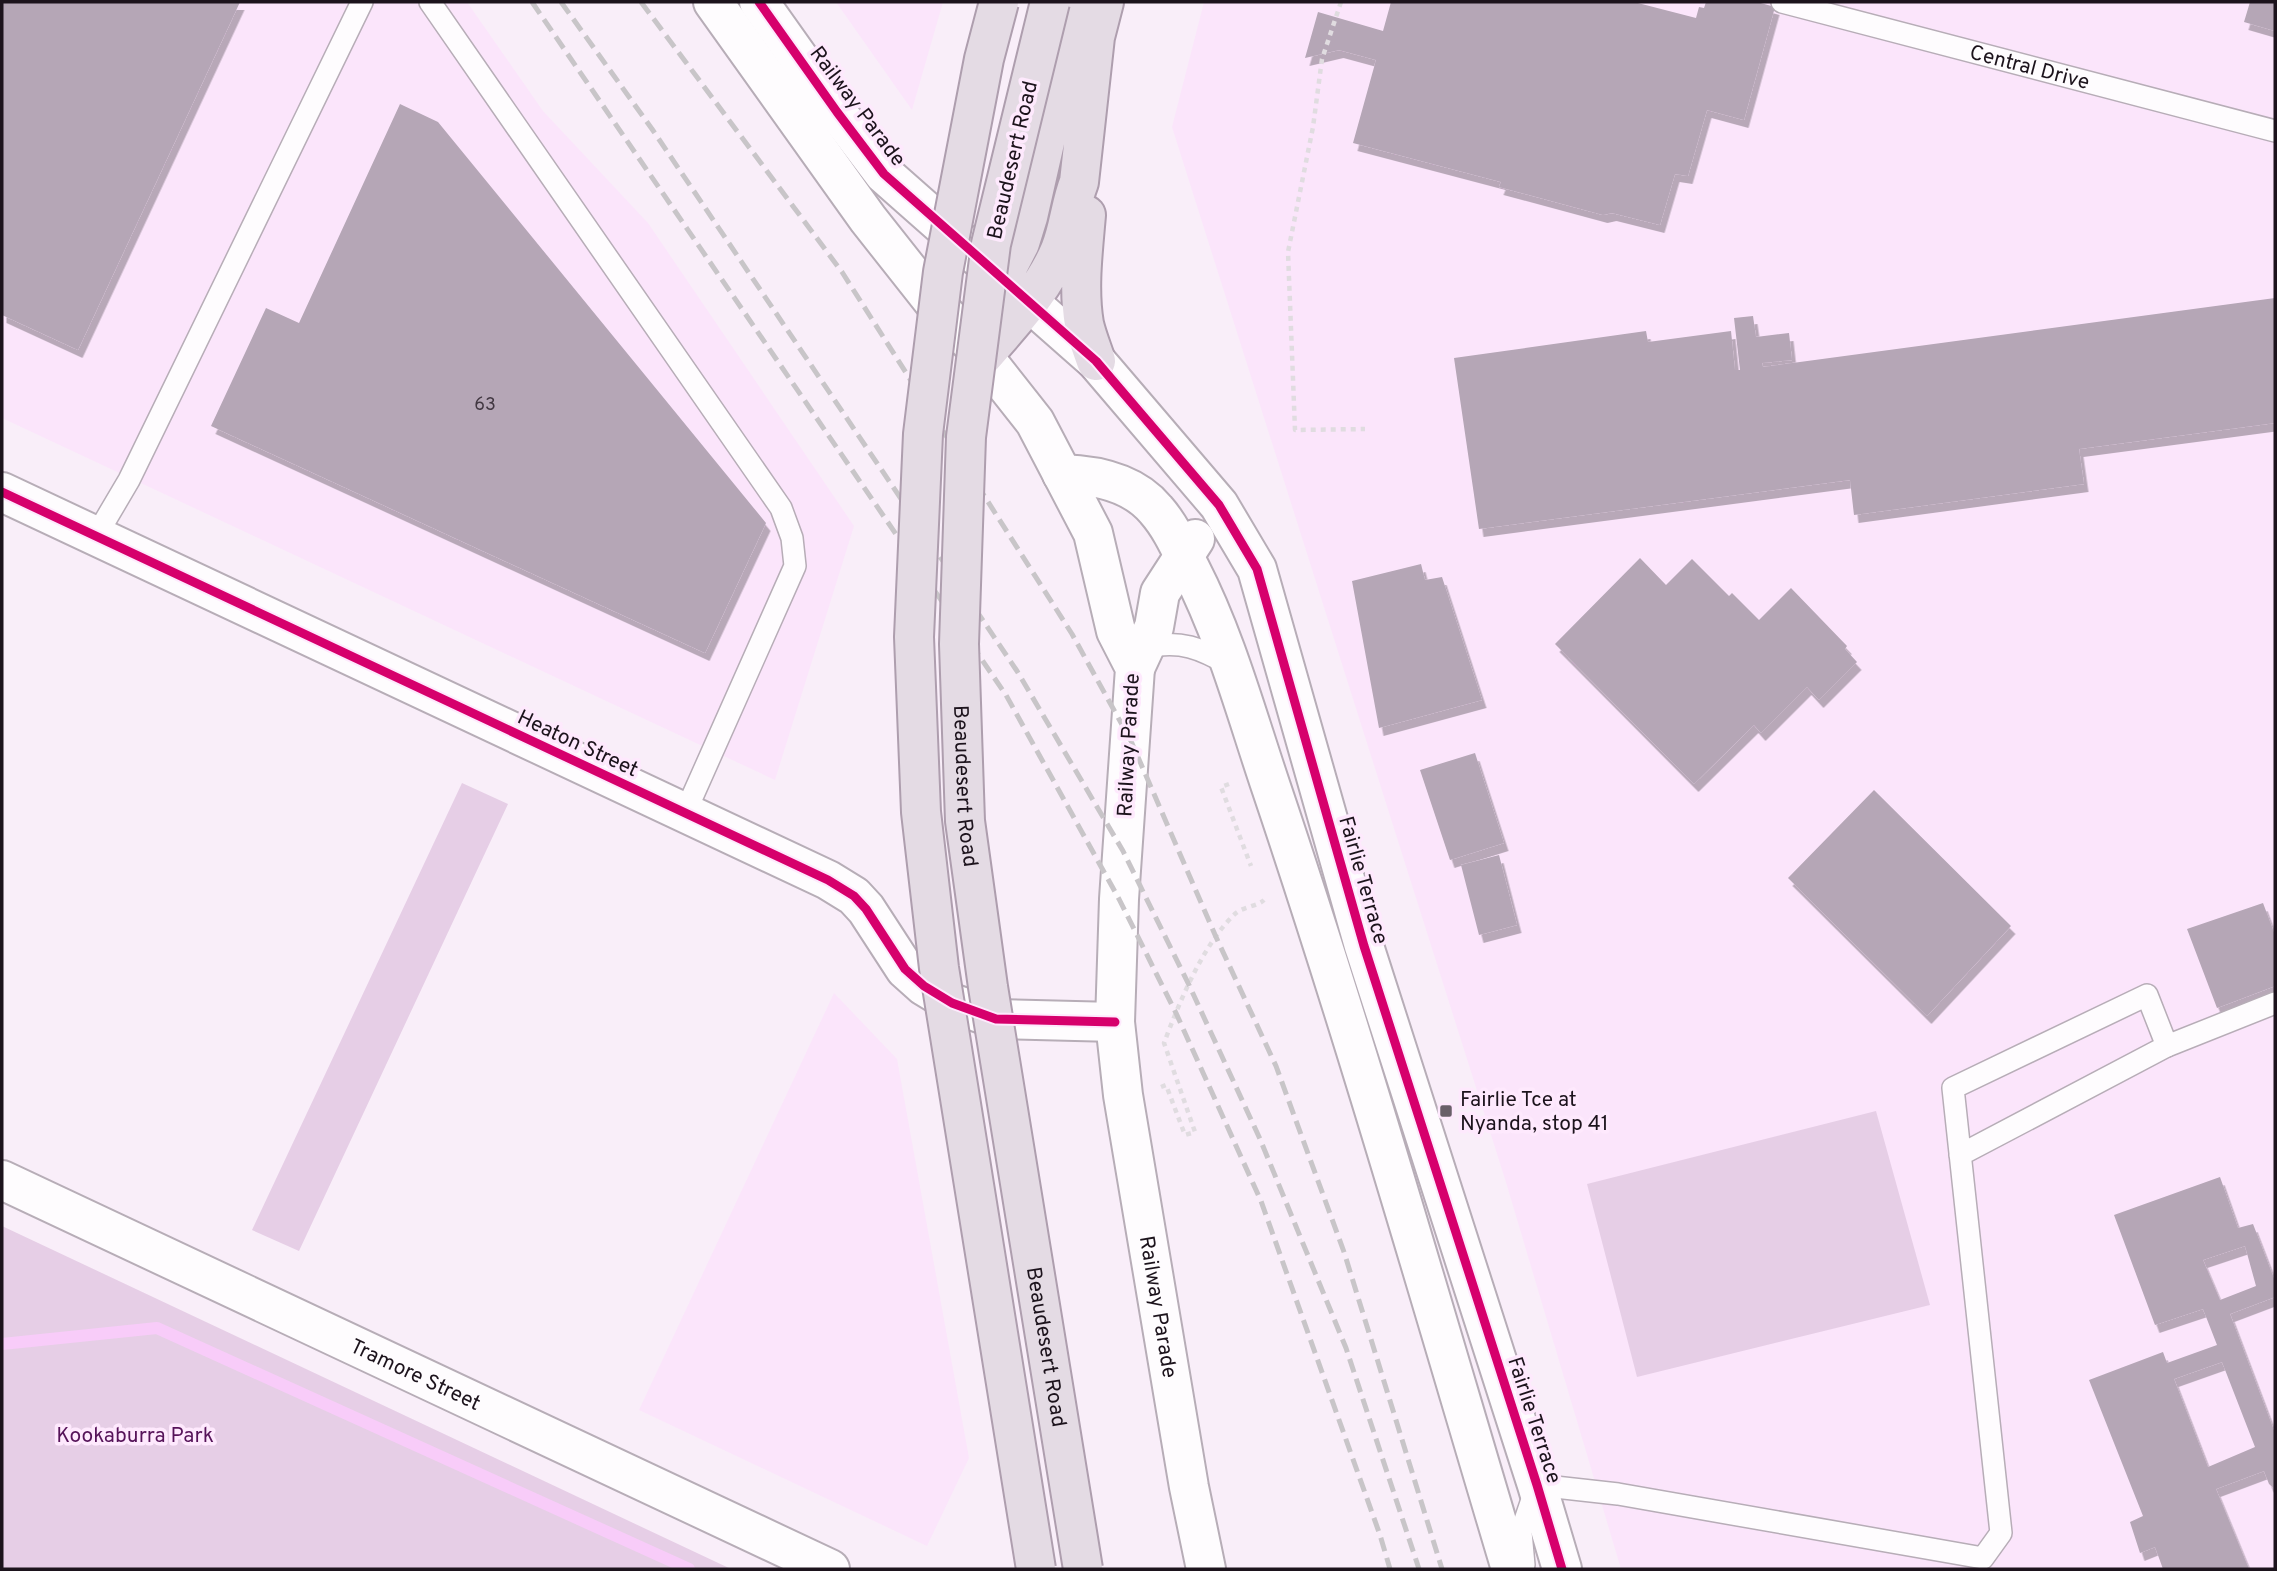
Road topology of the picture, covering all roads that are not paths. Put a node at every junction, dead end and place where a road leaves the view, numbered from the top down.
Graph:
1 (362, 2) edge
2 (430, 2) edge
3 (713, 2) edge
4 (759, 2) edge
5 (999, 2) edge
6 (1051, 2) edge
7 (1080, 2) edge
8 (1104, 2) edge
9 (1782, 2) edge
10 (2275, 131) edge
11 (1079, 182) junction
12 (1016, 290) junction
13 (983, 356) junction
14 (1096, 361) junction
15 (1062, 474) junction
16 (2, 492) edge
17 (1219, 505) junction
18 (96, 536) junction
19 (1184, 555) junction
20 (1141, 657) junction
21 (1232, 666) junction
22 (685, 813) junction
23 (2275, 1003) edge
24 (1115, 1022) junction
25 (2167, 1046) junction
26 (1961, 1155) junction
27 (2, 1180) edge
28 (1538, 1485) junction
29 (830, 1569) edge
30 (1036, 1569) edge
31 (1083, 1569) edge
32 (1206, 1569) edge
33 (1511, 1569) edge
34 (1525, 1569) edge
35 (1562, 1569) edge

1 - 18 lane
2 - 22 lane
3 - 13 street, Railway Parade
4 - 12 street, Railway Parade
5 - 30 highway, Beaudesert Road, bridge
6 - 31 highway, Beaudesert Road, bridge
7 - 12 highway
8 - 11 highway
9 - 10 lane, Central Drive
11 - 12 highway
11 - 14 highway
12 - 13 highway
12 - 14 street, Fairlie Terrace
13 - 15 street, Railway Parade
14 - 17 street, Fairlie Terrace
15 - 19 street
15 - 20 street, Railway Parade
16 - 18 street, Heaton Street
17 - 19 street
17 - 28 street, Fairlie Terrace
18 - 22 street, Heaton Street
19 - 20 street
19 - 21 street
20 - 21 lane
20 - 24 street, Railway Parade
21 - 33 street
22 - 24 street, Heaton Street
23 - 25 lane
24 - 32 street, Railway Parade
25 - 26 lane
25 - 26 lane
26 - 28 lane
27 - 29 street, Tramore Street
28 - 34 lane
28 - 35 street, Fairlie Terrace

